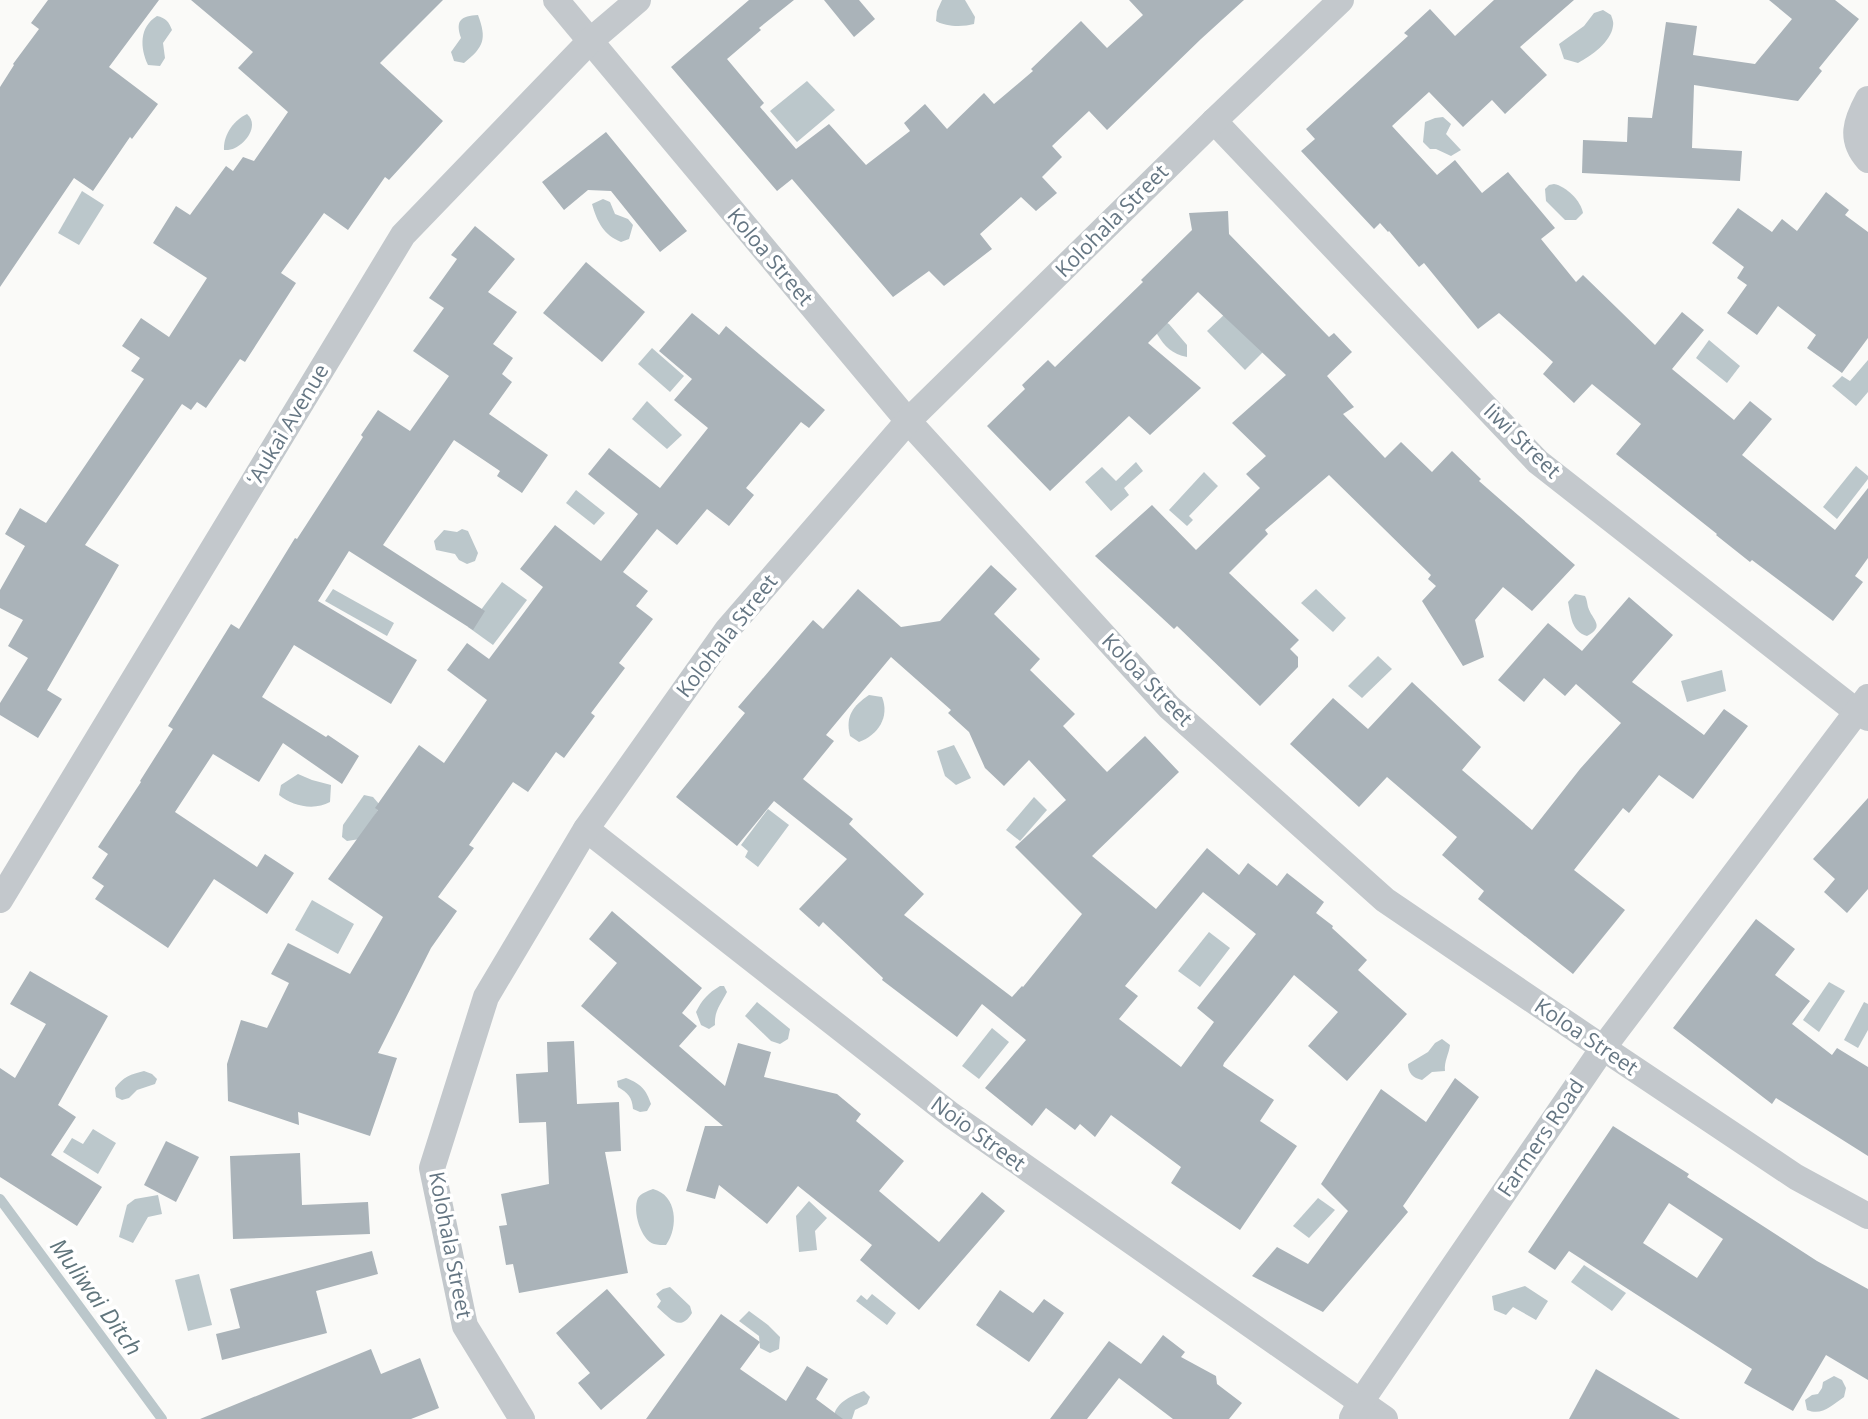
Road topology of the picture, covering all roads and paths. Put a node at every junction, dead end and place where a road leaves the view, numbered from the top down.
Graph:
1 (556, 0) edge
2 (638, 0) edge
3 (1340, 0) edge
4 (590, 41) junction
5 (1868, 99) edge
6 (1214, 121) junction
7 (1868, 160) edge
8 (908, 421) junction
9 (1864, 709) edge
10 (586, 829) junction
11 (0, 900) edge
12 (1602, 1048) junction
13 (1868, 1216) edge
14 (1355, 1411) edge
15 (522, 1419) edge
16 (1385, 1419) edge

1 - 4 street, Koloa Street
2 - 4 street, ʻAukai Avenue
3 - 6 street, Kolohala Street
4 - 8 street, Koloa Street
4 - 11 street, ʻAukai Avenue
5 - 7 street
6 - 8 street, Kolohala Street
6 - 9 street, Iiwi Street
8 - 10 street, Kolohala Street
8 - 12 street, Koloa Street
9 - 12 street, Farmers Road
10 - 14 street, Noio Street
10 - 15 street, Kolohala Street
12 - 13 street, Koloa Street
12 - 14 street, Farmers Road
14 - 16 street, Noio Street

